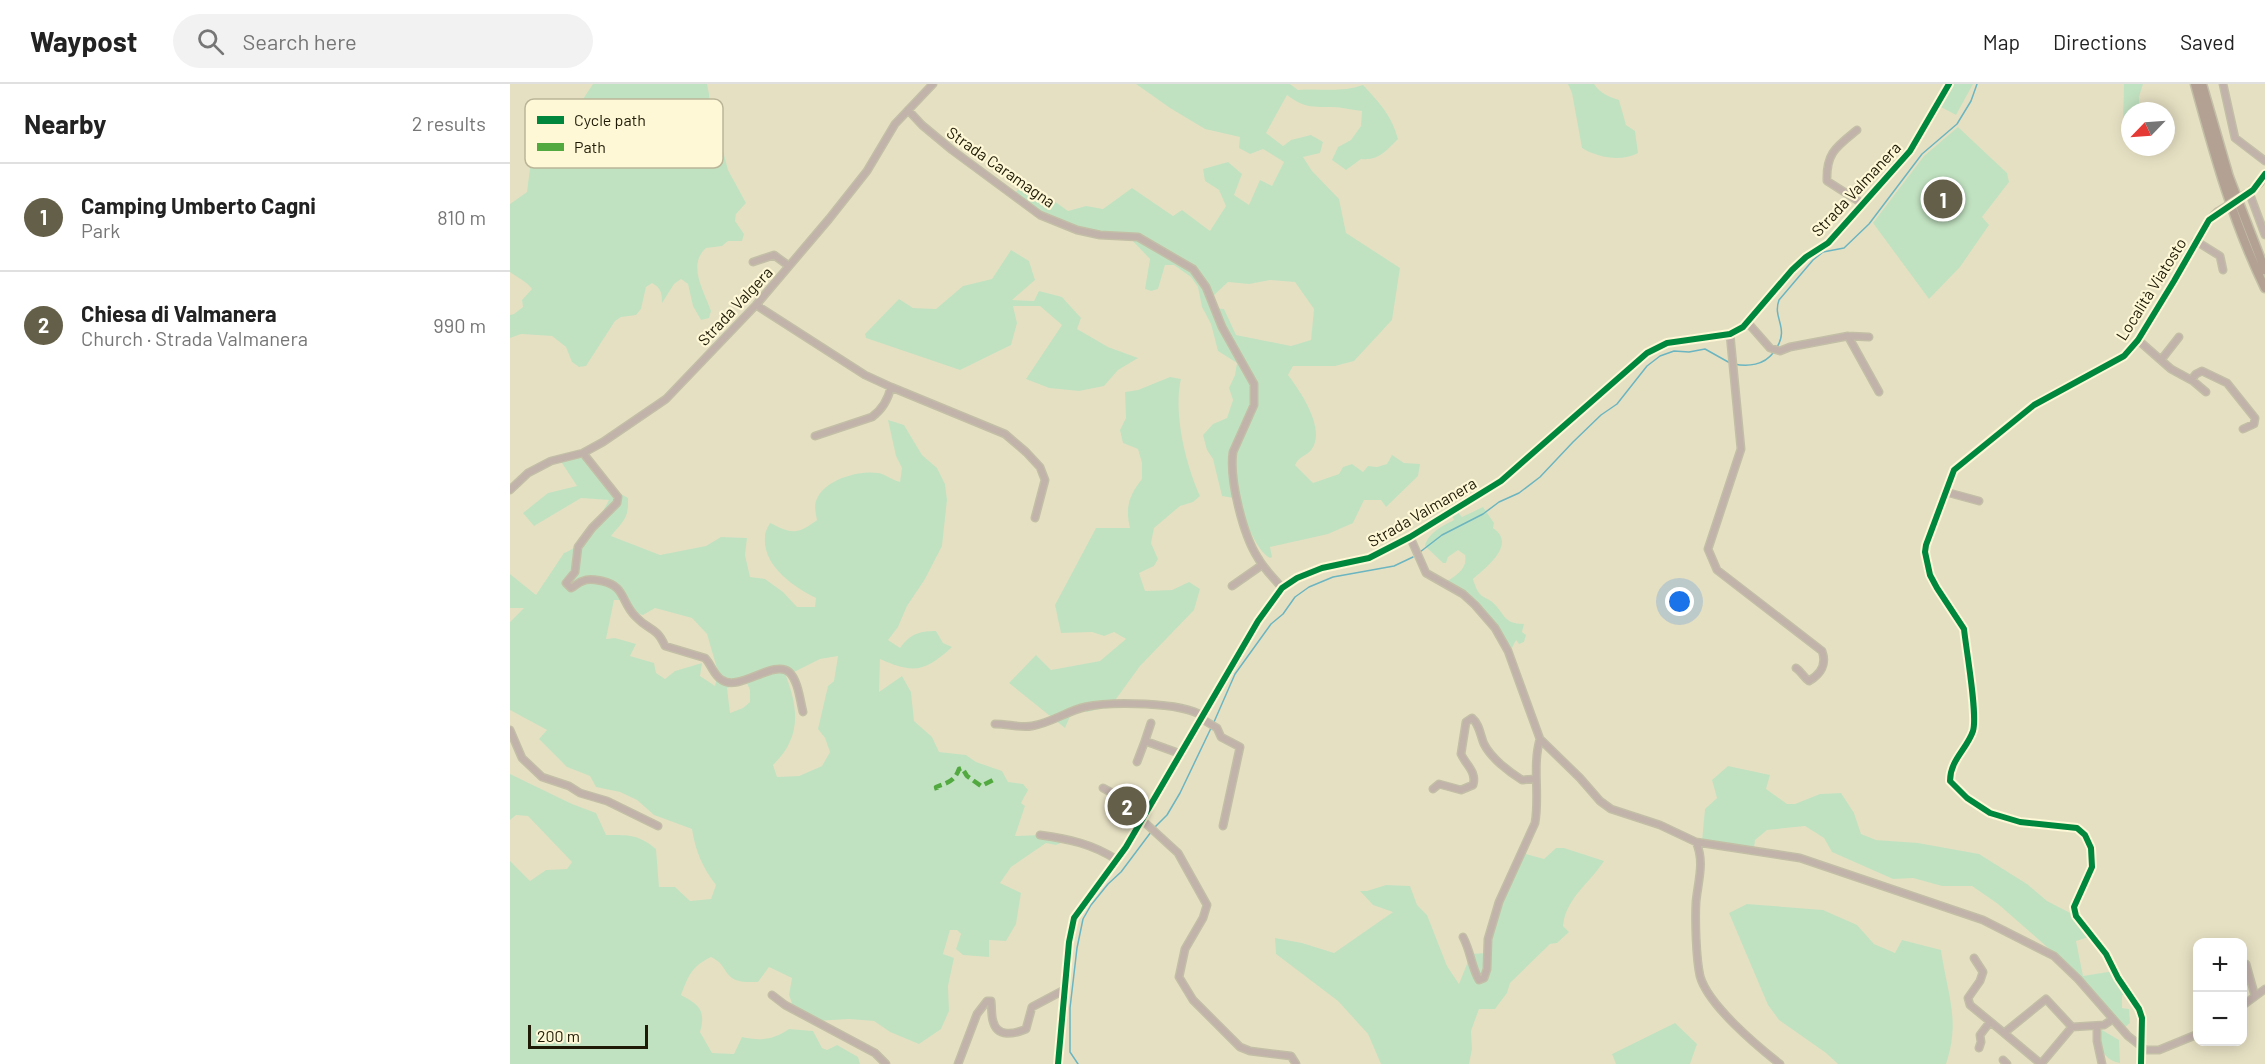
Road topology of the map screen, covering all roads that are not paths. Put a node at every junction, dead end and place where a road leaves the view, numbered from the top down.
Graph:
1 (933, 84) edge
2 (1949, 84) edge
3 (2195, 84) edge
4 (2202, 84) edge
5 (2223, 84) edge
6 (908, 110) junction
7 (1857, 130) dead end
8 (2265, 161) edge
9 (2265, 174) edge
10 (2248, 193) junction
11 (1863, 204) junction
12 (2265, 235) edge
13 (2196, 241) junction
14 (753, 262) dead end
15 (789, 266) junction
16 (2223, 270) dead end
17 (2265, 270) edge
18 (2265, 288) edge
19 (756, 304) junction
20 (1748, 323) junction
21 (1730, 334) junction
22 (1848, 336) junction
23 (2179, 337) dead end
24 (1869, 338) dead end
25 (2138, 340) junction
26 (2161, 360) junction
27 (2191, 380) junction
28 (891, 387) junction
29 (1879, 392) dead end
30 (2206, 392) dead end
31 (2243, 429) dead end
32 (815, 436) dead end
33 (583, 453) junction
34 (510, 490) edge
35 (1946, 492) junction
36 (1979, 501) dead end
37 (1035, 518) dead end
38 (1410, 537) junction
39 (1262, 565) junction
40 (1232, 586) dead end
41 (1282, 588) junction
42 (1796, 668) dead end
43 (803, 712) dead end
44 (1203, 717) junction
45 (1151, 723) dead end
46 (995, 724) dead end
47 (510, 729) edge
48 (1540, 739) junction
49 (1145, 741) junction
50 (1181, 754) junction
51 (1137, 762) dead end
52 (1536, 779) junction
53 (1103, 788) dead end
54 (1433, 789) dead end
55 (1147, 812) junction
56 (1142, 820) junction
57 (658, 826) dead end
58 (1223, 826) dead end
59 (1040, 835) dead end
60 (1696, 842) junction
61 (1117, 860) junction
62 (1463, 937) dead end
63 (1974, 958) dead end
64 (2247, 968) edge
65 (2265, 989) edge
66 (1065, 990) junction
67 (772, 995) dead end
68 (2255, 996) junction
69 (2247, 1002) edge
70 (2113, 1019) junction
71 (1990, 1022) junction
72 (2097, 1026) junction
73 (2072, 1027) junction
74 (2004, 1033) junction
75 (2193, 1036) edge
76 (2140, 1047) junction
77 (1979, 1048) dead end
78 (886, 1064) edge
79 (958, 1064) edge
80 (1058, 1064) edge
81 (1296, 1064) edge
82 (1780, 1064) edge
83 (2041, 1064) edge
84 (2102, 1064) edge
85 (2141, 1064) edge

1 - 6 street, Strada Valgera
2 - 11 street, Strada Valmanera
3 - 18 highway
4 - 17 highway
5 - 8 street
6 - 15 street, Strada Valgera
6 - 39 street, Strada Caramagna
7 - 11 street
9 - 10 street
10 - 12 street
10 - 13 street, Località Viatosto, bridge
11 - 20 street, Strada Valmanera
13 - 16 street
13 - 25 street, Località Viatosto
14 - 15 street
15 - 19 street, Strada Valgera
19 - 28 street
19 - 33 street, Strada Valgera
20 - 21 street, Strada Valmanera
20 - 22 street
21 - 38 street, Strada Valmanera
21 - 42 street
22 - 24 street
22 - 29 street
23 - 26 street
25 - 26 street
25 - 35 street, Località Viatosto
26 - 27 street
27 - 30 street
27 - 31 street
28 - 32 street
28 - 37 street
33 - 34 street, Strada Valgera
33 - 43 street
35 - 36 street
35 - 76 street, Località Viatosto
38 - 41 street, Strada Valmanera
38 - 48 street
39 - 40 street
39 - 41 street, Strada Caramagna
41 - 44 street, Strada Valmanera
44 - 46 street
44 - 50 street, Strada Valmanera
44 - 58 street
45 - 49 street
47 - 57 street
48 - 52 street
48 - 60 street
49 - 50 street
49 - 51 street
50 - 55 street, Strada Valmanera
52 - 54 street
52 - 62 street
53 - 55 street
55 - 56 street, Strada Valmanera
56 - 61 street, Strada Valmanera
56 - 81 street
59 - 61 street
60 - 70 street
60 - 82 street
61 - 66 street, Strada Valmanera
63 - 71 street
64 - 68 street
65 - 68 street
66 - 79 street
66 - 80 street, Strada Valmanera
67 - 78 street
68 - 69 street
70 - 72 street
70 - 76 street
71 - 74 street
71 - 77 street
72 - 73 street
72 - 84 street
73 - 74 street
73 - 83 street
74 - 83 street
75 - 76 street
76 - 85 street

